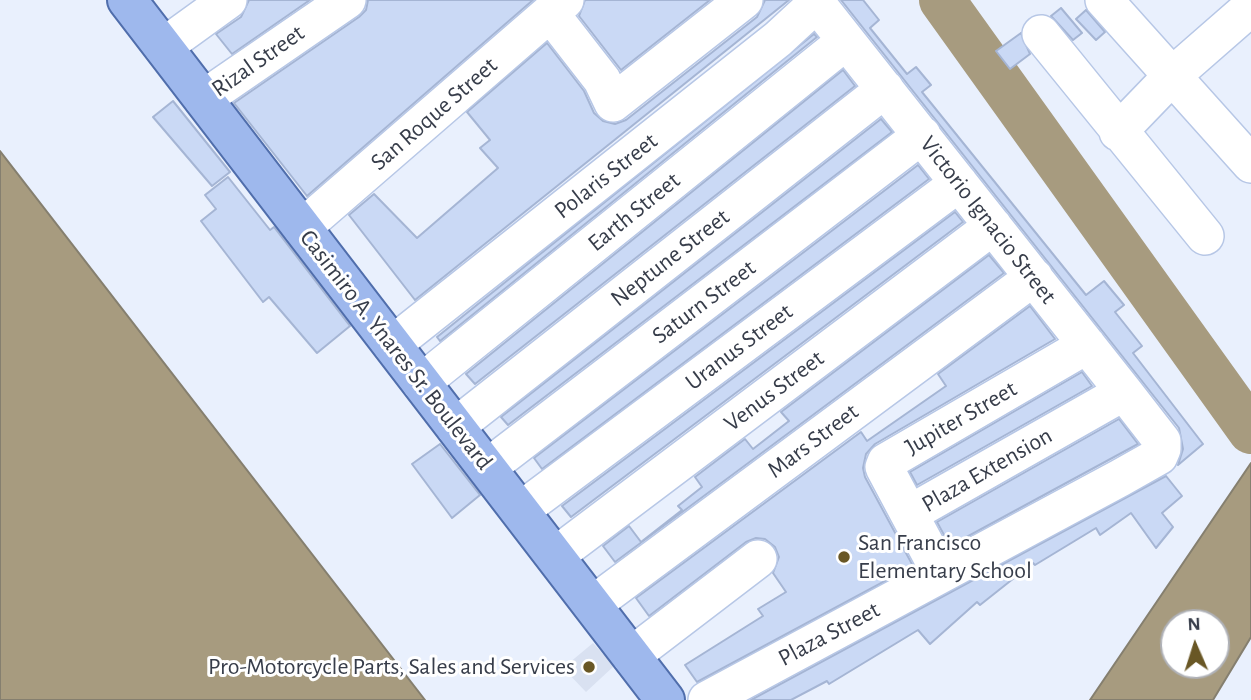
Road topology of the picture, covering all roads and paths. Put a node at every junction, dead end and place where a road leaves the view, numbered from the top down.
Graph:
1 (127, 0) edge
2 (228, 0) edge
3 (347, 0) edge
4 (744, 0) edge
5 (1106, 1) edge
6 (816, 2) edge
7 (557, 6) edge
8 (1251, 7) edge
9 (1041, 34) dead end
10 (846, 41) junction
11 (163, 47) junction
12 (1172, 76) junction
13 (885, 89) junction
14 (203, 99) junction
15 (1118, 132) junction
16 (922, 135) junction
17 (1246, 148) edge
18 (959, 183) junction
19 (993, 226) junction
20 (302, 228) junction
21 (1205, 236) dead end
22 (1034, 277) junction
23 (392, 345) junction
24 (1087, 345) junction
25 (421, 383) junction
26 (1124, 392) junction
27 (455, 427) junction
28 (1162, 441) joint
29 (487, 468) junction
30 (520, 511) junction
31 (909, 514) junction
32 (555, 556) junction
33 (758, 559) dead end
34 (941, 575) junction
35 (592, 605) junction
36 (631, 656) junction
37 (665, 700) edge
38 (707, 700) edge

1 - 11 main road, Casimiro A. Ynares Sr. Boulevard
2 - 11 street
3 - 14 street, Rizal Street
4 - 7 street
5 - 12 street
6 - 10 street, Victorio Ignacio Street
6 - 23 street, Polaris Street
7 - 20 street, San Roque Street
8 - 12 street
9 - 15 street
10 - 13 street, Victorio Ignacio Street
10 - 25 street, Earth Street
11 - 14 main road, Casimiro A. Ynares Sr. Boulevard
12 - 15 street
12 - 17 street
13 - 16 street, Victorio Ignacio Street
13 - 27 street, Neptune Street
14 - 20 main road, Casimiro A. Ynares Sr. Boulevard
15 - 21 street
16 - 18 street, Victorio Ignacio Street
16 - 29 street, Saturn Street
18 - 19 street, Victorio Ignacio Street
18 - 30 street, Uranus Street
19 - 22 street, Victorio Ignacio Street
19 - 32 street, Venus Street
20 - 23 main road, Casimiro A. Ynares Sr. Boulevard
22 - 24 street, Victorio Ignacio Street
22 - 35 street, Mars Street
23 - 25 main road, Casimiro A. Ynares Sr. Boulevard
24 - 26 street, Victorio Ignacio Street
24 - 31 street, Jupiter Street
25 - 27 main road, Casimiro A. Ynares Sr. Boulevard
26 - 28 street, Victorio Ignacio Street
26 - 31 street, Plaza Extension
27 - 29 main road, Casimiro A. Ynares Sr. Boulevard
28 - 34 street, Plaza Street
29 - 30 main road, Casimiro A. Ynares Sr. Boulevard
30 - 32 main road, Casimiro A. Ynares Sr. Boulevard
31 - 34 street, Plaza Extension
32 - 35 main road, Casimiro A. Ynares Sr. Boulevard
33 - 36 street
34 - 38 street, Plaza Street
35 - 36 main road, Casimiro A. Ynares Sr. Boulevard
36 - 37 main road, Casimiro A. Ynares Sr. Boulevard

